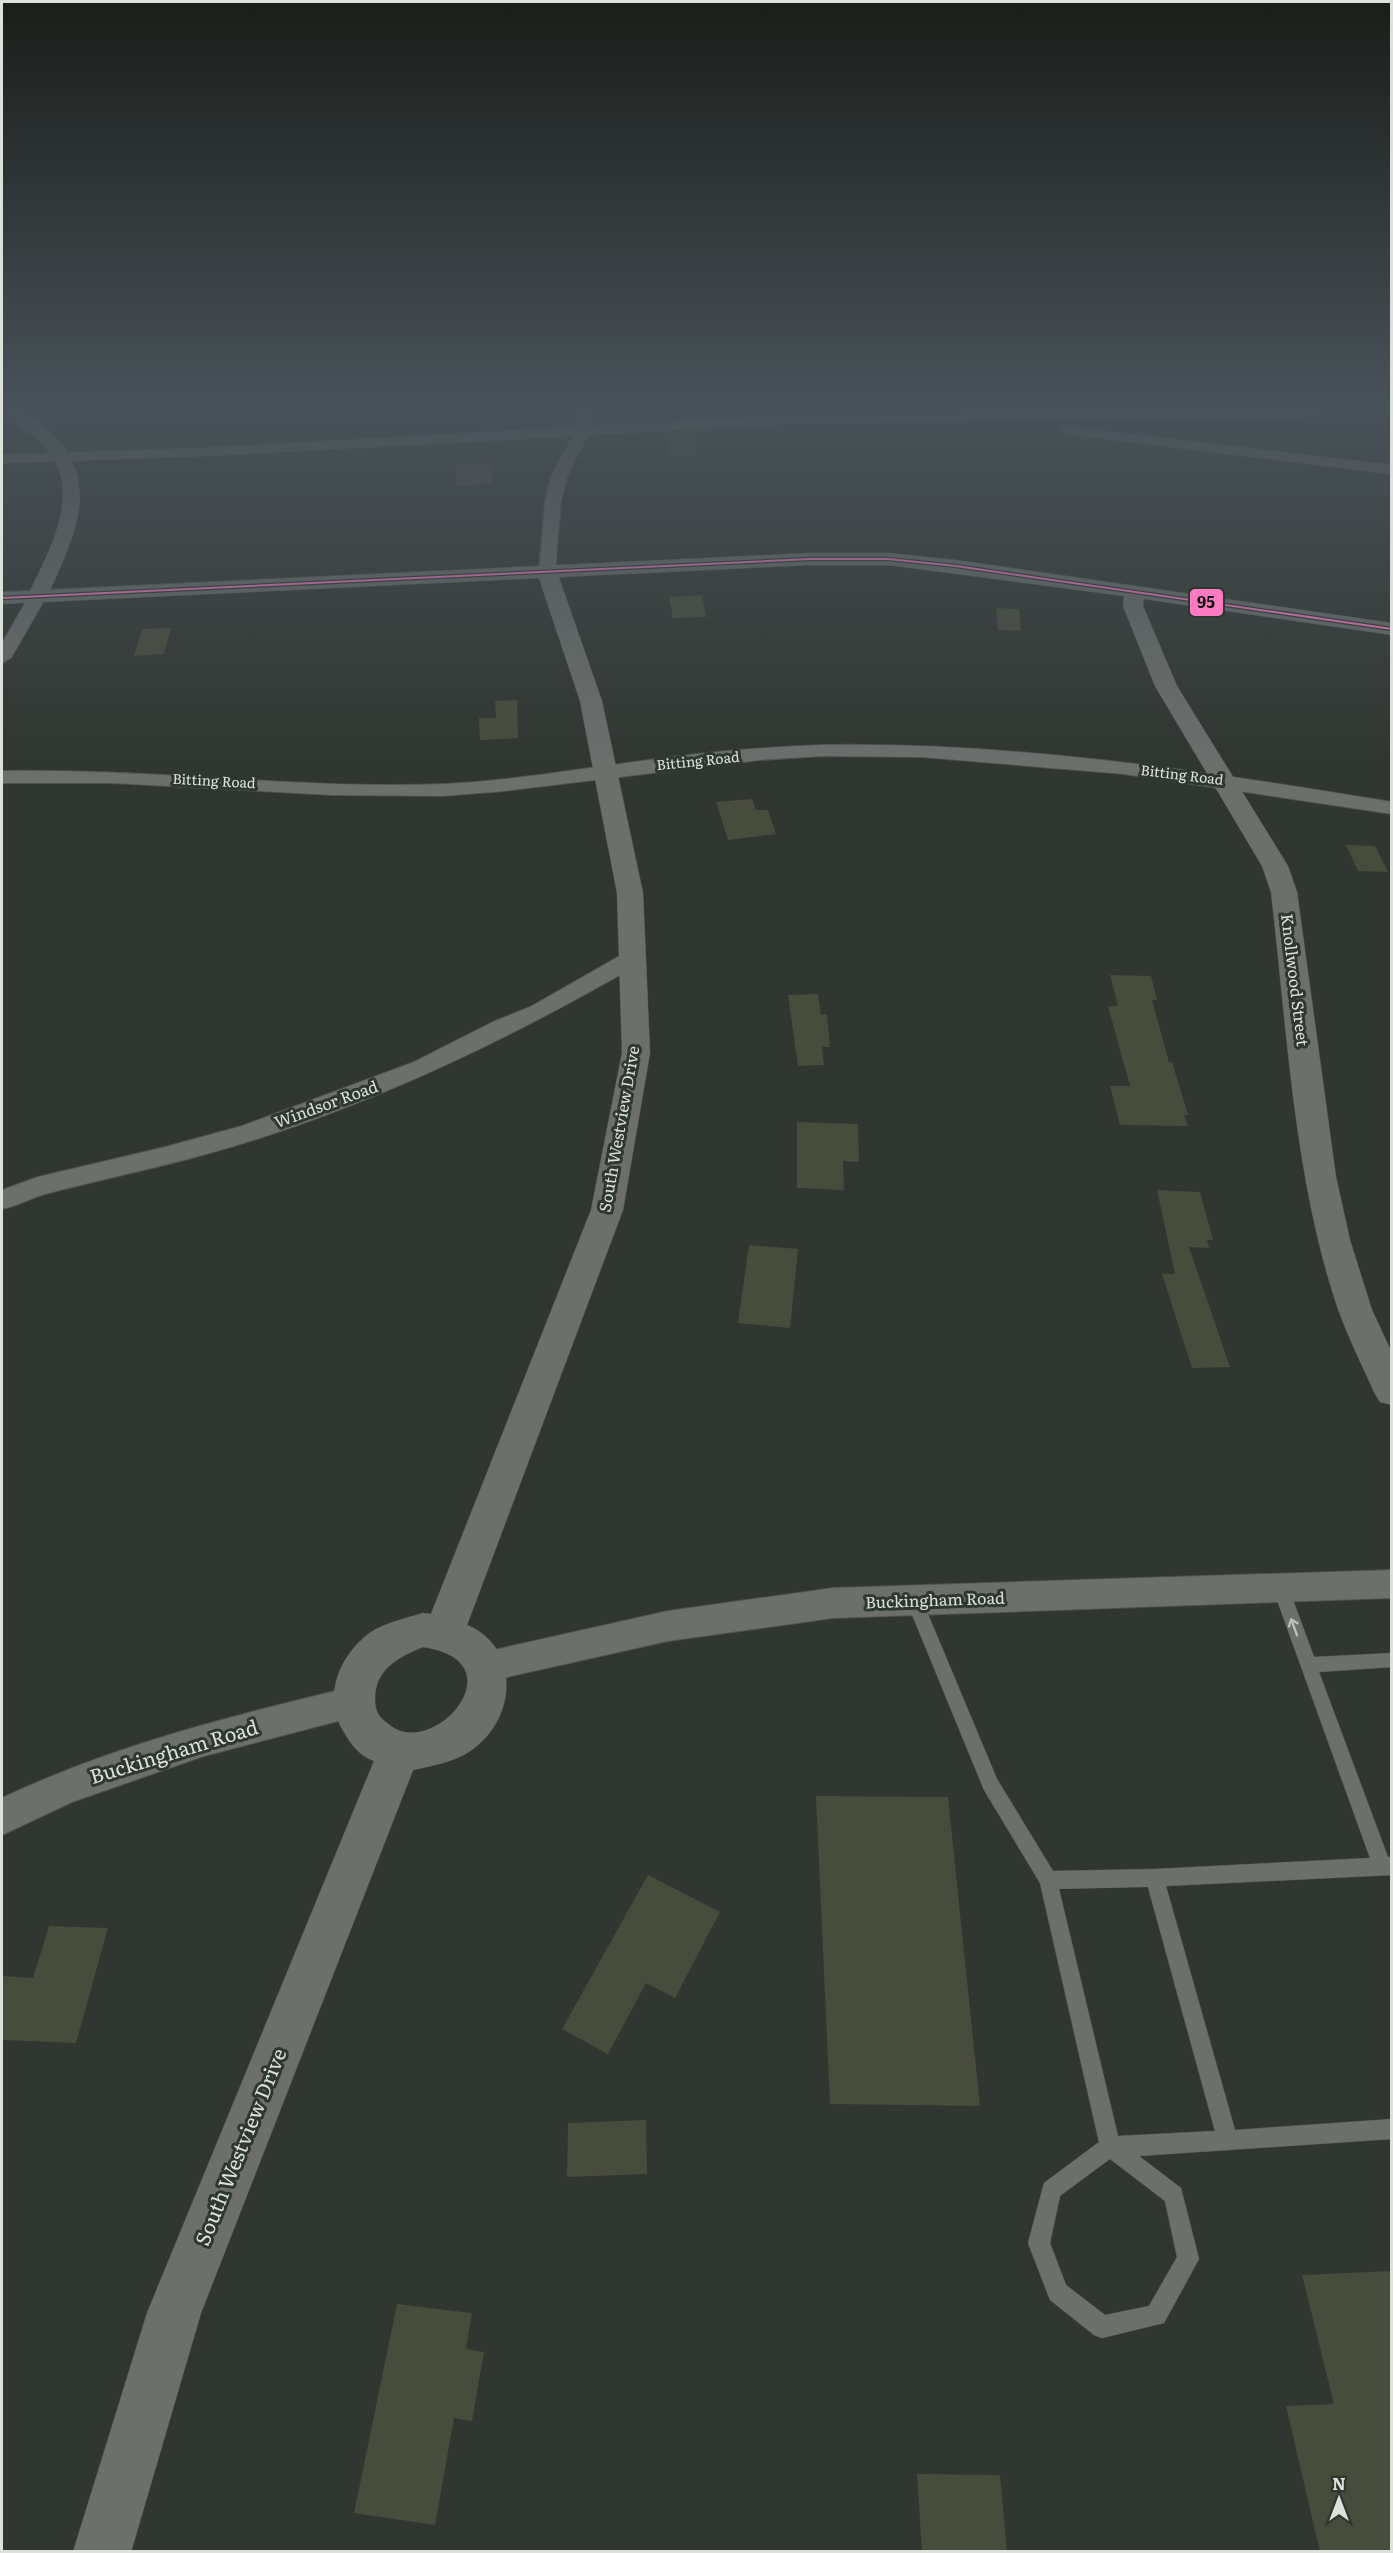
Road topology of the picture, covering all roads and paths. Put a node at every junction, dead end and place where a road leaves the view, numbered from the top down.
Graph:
1 (67, 525) edge
2 (551, 525) edge
3 (548, 572) junction
4 (1136, 592) junction
5 (37, 597) junction
6 (2, 598) edge
7 (1392, 629) edge
8 (2, 658) edge
9 (605, 771) junction
10 (2, 777) edge
11 (1222, 780) junction
12 (1392, 808) edge
13 (631, 959) junction
14 (2, 1200) edge
15 (1392, 1392) edge
16 (1392, 1584) edge
17 (1281, 1589) junction
18 (914, 1600) junction
19 (444, 1632) junction
20 (1392, 1660) edge
21 (1308, 1665) junction
22 (485, 1667) junction
23 (352, 1702) junction
24 (400, 1749) junction
25 (2, 1817) edge
26 (1387, 1866) edge
27 (1155, 1878) junction
28 (1048, 1880) junction
29 (1392, 2129) edge
30 (1227, 2139) junction
31 (1110, 2146) junction
32 (102, 2552) edge

1 - 5 main road
2 - 3 street
3 - 4 main road
3 - 5 main road
3 - 9 main road, South Westview Drive
4 - 7 main road
4 - 11 main road, Knollwood Street
5 - 6 main road
5 - 8 street
9 - 10 street, Bitting Road
9 - 11 street, Bitting Road
9 - 13 main road, South Westview Drive
11 - 12 street, Bitting Road
11 - 15 main road, Knollwood Street
13 - 14 street, Windsor Road
13 - 19 main road, South Westview Drive
16 - 17 street, Buckingham Road
17 - 18 street, Buckingham Road
21 -> 17 lane
18 - 22 street, Buckingham Road
18 - 28 lane
19 - 22 main road
19 - 23 main road
20 - 21 lane
21 - 26 lane
22 - 24 main road
23 - 24 main road
23 - 25 street, Buckingham Road
24 - 32 main road, South Westview Drive
26 - 27 lane
27 - 28 lane
27 - 30 lane
28 - 31 lane
29 - 30 lane
30 - 31 lane
31 - 31 lane

